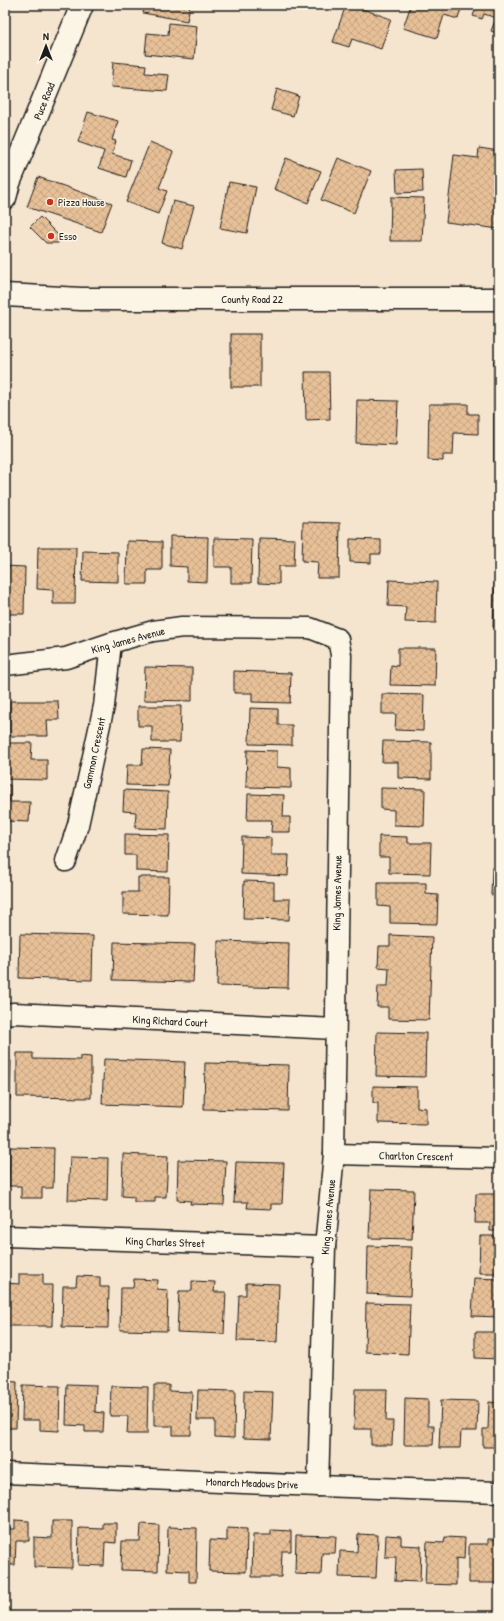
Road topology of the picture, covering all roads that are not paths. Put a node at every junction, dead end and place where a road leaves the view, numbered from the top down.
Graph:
1 (82, 5) edge
2 (5, 198) edge
3 (5, 295) edge
4 (499, 299) edge
5 (111, 643) junction
6 (5, 666) edge
7 (66, 861) dead end
8 (5, 1014) edge
9 (335, 1029) junction
10 (334, 1154) junction
11 (499, 1158) edge
12 (5, 1236) edge
13 (325, 1247) junction
14 (5, 1473) edge
15 (318, 1486) junction
16 (499, 1492) edge

1 - 2 main road, Puce Road
3 - 4 main road, County Road 22
5 - 6 street, King James Avenue
5 - 7 street, Gammon Crescent
5 - 9 street, King James Avenue
8 - 9 street, King Richard Court
9 - 10 street, King James Avenue
10 - 11 street, Charlton Crescent
10 - 13 street, King James Avenue
12 - 13 street, King Charles Street
13 - 15 street, King James Avenue
14 - 15 street, Monarch Meadows Drive
15 - 16 street, Monarch Meadows Drive

